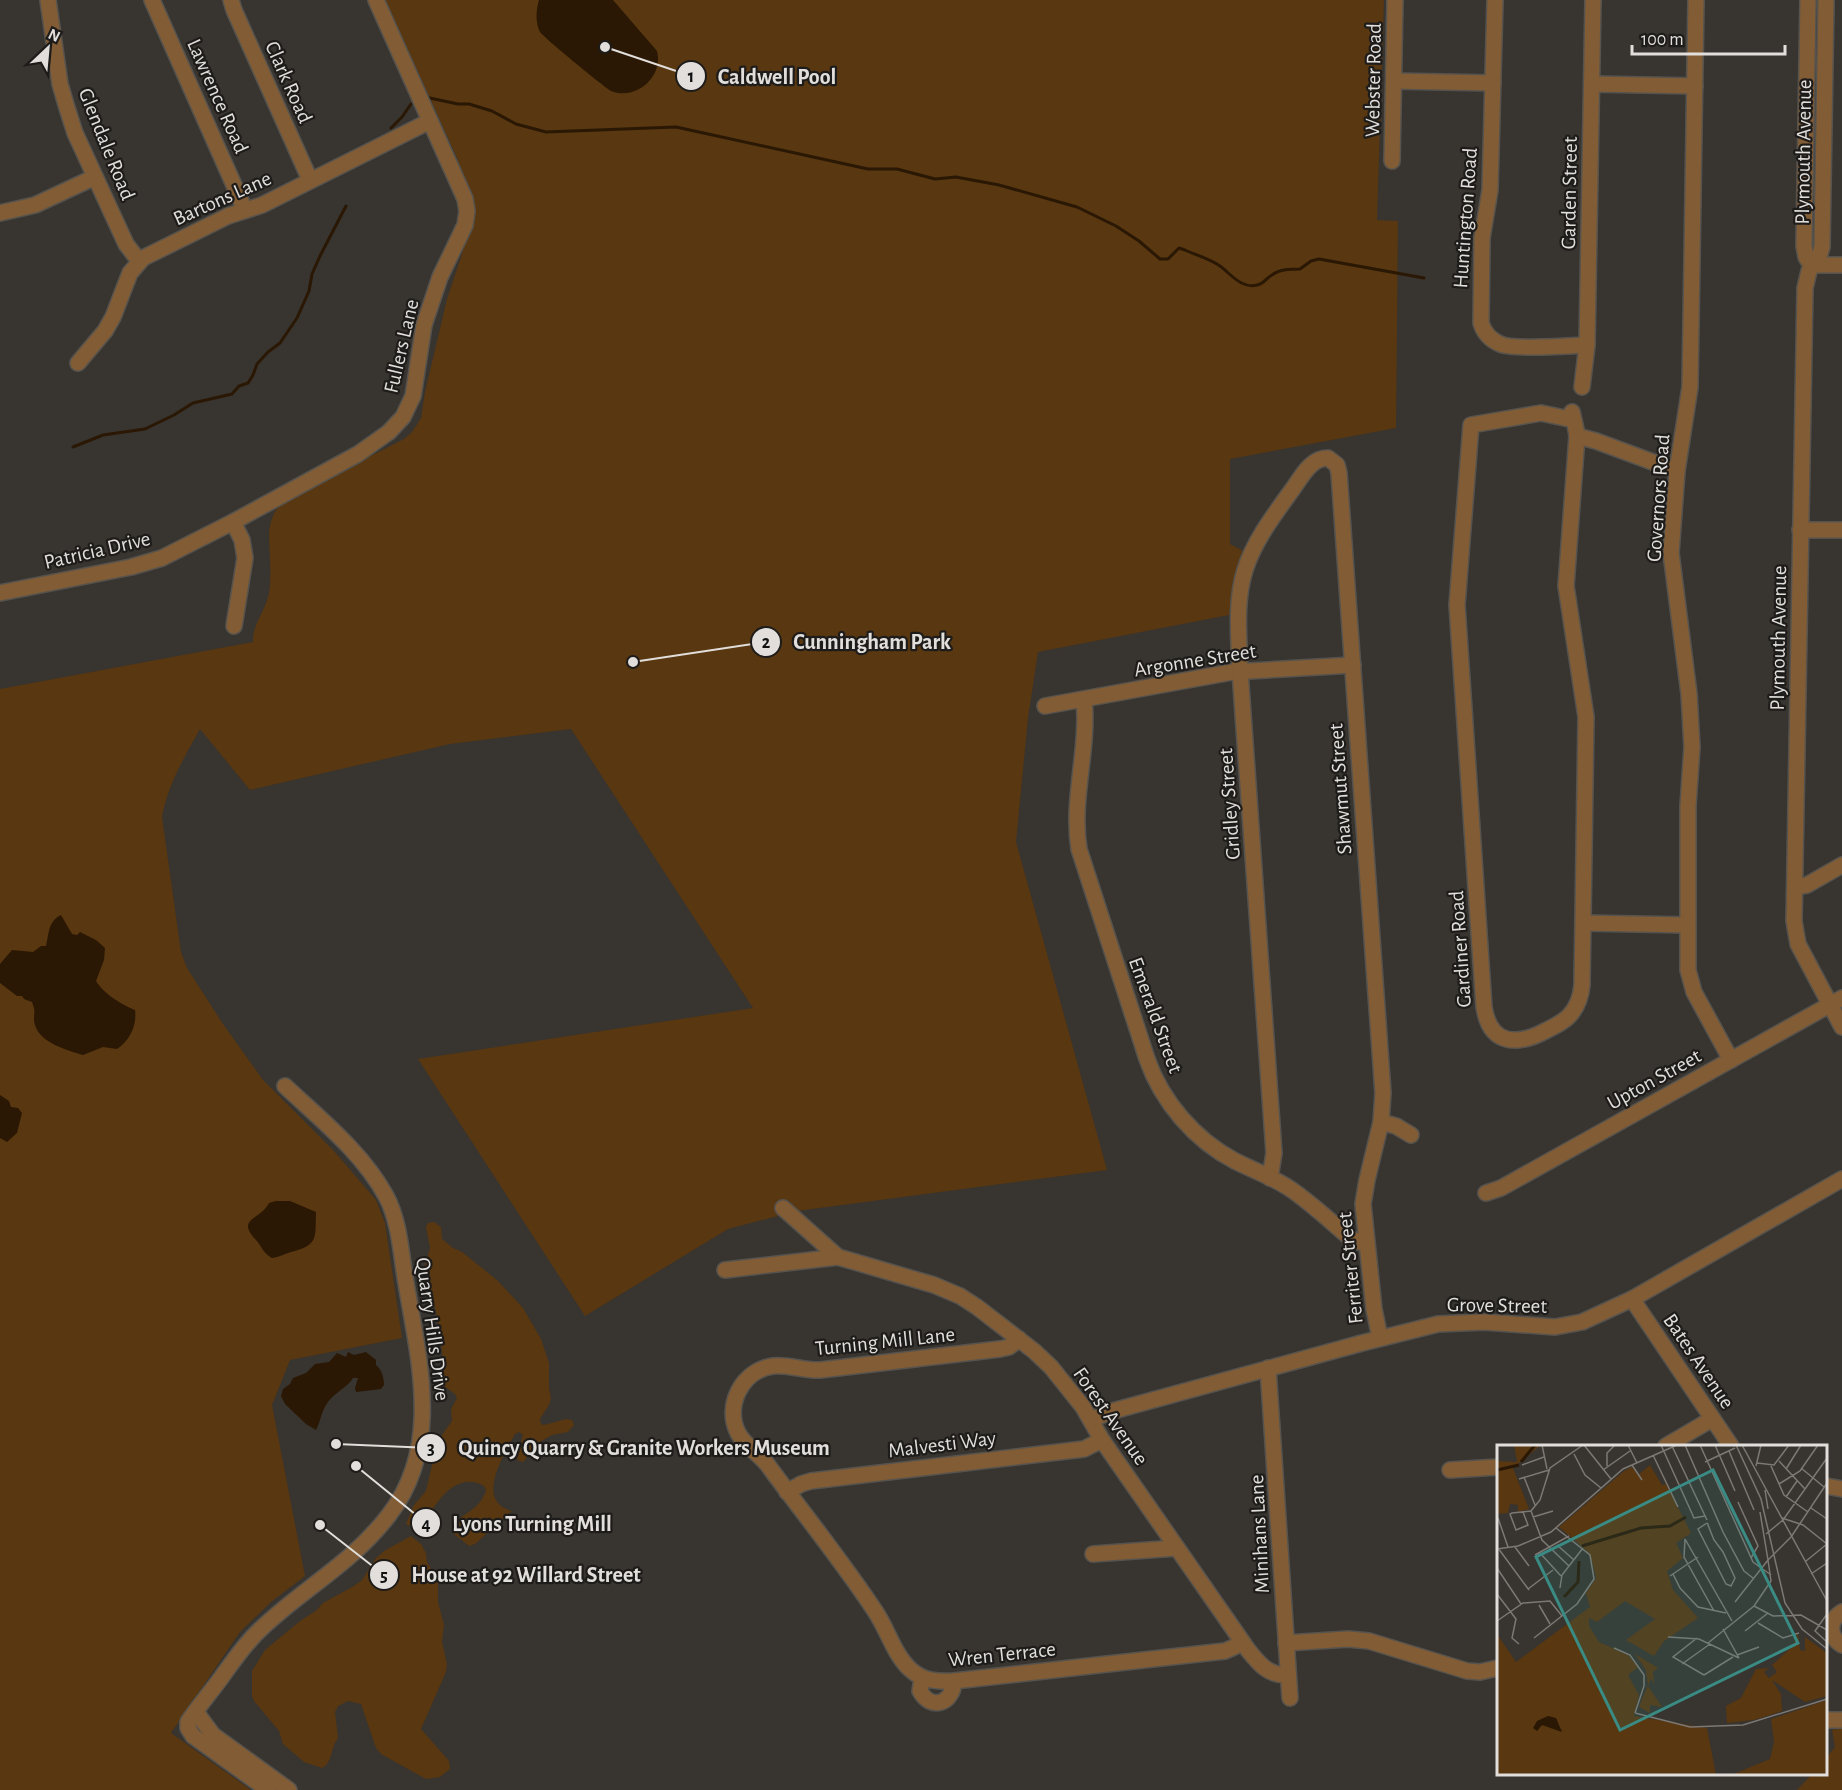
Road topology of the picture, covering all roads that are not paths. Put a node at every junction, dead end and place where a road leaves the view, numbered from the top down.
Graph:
1 (48, 0) edge
2 (152, 0) edge
3 (231, 0) edge
4 (376, 0) edge
5 (1395, 0) edge
6 (1494, 0) edge
7 (1593, 0) edge
8 (1696, 0) edge
9 (1808, 0) edge
10 (1826, 0) edge
11 (1394, 81) junction
12 (1492, 83) junction
13 (1592, 84) junction
14 (1695, 86) junction
15 (430, 121) junction
16 (1392, 161) dead end
17 (95, 177) junction
18 (310, 180) junction
19 (245, 210) junction
20 (0, 213) edge
21 (139, 261) junction
22 (1811, 265) junction
23 (1842, 265) edge
24 (1587, 345) junction
25 (78, 363) dead end
26 (1582, 387) dead end
27 (1577, 436) junction
28 (1328, 458) joint
29 (1677, 471) junction
30 (233, 522) junction
31 (1800, 530) junction
32 (1842, 531) edge
33 (0, 593) edge
34 (234, 626) dead end
35 (1353, 665) junction
36 (1240, 671) junction
37 (1084, 700) junction
38 (1045, 706) dead end
39 (1842, 865) edge
40 (1795, 887) junction
41 (1584, 923) junction
42 (1687, 925) junction
43 (1836, 1002) edge
44 (1842, 1027) edge
45 (1731, 1060) junction
46 (285, 1086) dead end
47 (1382, 1122) junction
48 (1411, 1135) dead end
49 (1270, 1178) junction
50 (1842, 1179) edge
51 (1486, 1193) dead end
52 (783, 1208) dead end
53 (1366, 1242) junction
54 (838, 1257) junction
55 (895, 1261) dead end
56 (869, 1264) junction
57 (725, 1270) dead end
58 (1632, 1299) junction
59 (1380, 1338) junction
60 (1019, 1339) junction
61 (1268, 1368) junction
62 (1712, 1419) junction
63 (1091, 1420) junction
64 (1102, 1440) junction
65 (1668, 1445) edge
66 (1730, 1445) edge
67 (1497, 1467) edge
68 (1450, 1470) dead end
69 (1827, 1486) edge
70 (1842, 1489) edge
71 (787, 1492) junction
72 (1177, 1548) junction
73 (1093, 1554) dead end
74 (1842, 1612) edge
75 (1243, 1643) junction
76 (1286, 1643) junction
77 (1842, 1645) edge
78 (1497, 1668) edge
79 (1288, 1675) junction
80 (922, 1678) junction
81 (954, 1681) junction
82 (1290, 1698) dead end
83 (196, 1712) junction
84 (268, 1790) edge
85 (289, 1790) edge

1 - 17 street, Glendale Road
2 - 19 street, Lawrence Road
3 - 18 street, Clark Road
4 - 15 street, Fullers Lane
5 - 11 street, Webster Road
6 - 12 street, Huntington Road
7 - 13 street, Garden Street
8 - 14 street, Governors Road
9 - 22 street, Plymouth Avenue
10 - 22 street, Plymouth Avenue
11 - 12 street
11 - 16 street, Webster Road
12 - 24 street, Huntington Road
13 - 14 street
13 - 24 street, Garden Street
14 - 29 street, Governors Road
15 - 18 street, Bartons Lane
15 - 30 street, Fullers Lane
17 - 20 street
17 - 21 street, Glendale Road
18 - 19 street, Bartons Lane
19 - 21 street, Bartons Lane
21 - 25 street
22 - 23 street
22 - 31 street, Plymouth Avenue
24 - 26 street, Garden Street
27 - 29 street
27 - 41 street, Gardiner Road
27 - 41 street, Gardiner Road
28 - 35 street, Shawmut Street
28 - 36 street, Gridley Street
29 - 42 street, Governors Road
30 - 33 street, Patricia Drive
30 - 34 street
31 - 32 street
31 - 40 street, Plymouth Avenue
35 - 36 street, Argonne Street
35 - 47 street, Shawmut Street
36 - 37 street, Argonne Street
36 - 49 street, Gridley Street
37 - 38 street, Argonne Street
37 - 49 street, Emerald Street
39 - 40 street
40 - 43 street, Plymouth Avenue
41 - 42 street
42 - 45 street, Governors Road
43 - 44 street, Plymouth Avenue
43 - 45 street, Upton Street
45 - 51 street, Upton Street
46 - 83 street, Quarry Hills Drive
47 - 48 street
47 - 53 street, Ferriter Street
49 - 53 street, Emerald Street
50 - 58 street, Grove Street
52 - 54 street, Forest Avenue
53 - 59 street, Ferriter Street
54 - 56 street, Forest Avenue
54 - 57 street
55 - 56 street
56 - 60 street, Forest Avenue
58 - 59 street, Grove Street
58 - 62 street, Bates Avenue
59 - 61 street, Grove Street
60 - 63 street, Forest Avenue
60 - 71 street, Turning Mill Lane
61 - 63 street, Grove Street
61 - 76 street, Minihans Lane
62 - 65 street
62 - 66 street, Bates Avenue
63 - 64 street, Forest Avenue
64 - 71 street, Malvesti Way
64 - 72 street, Forest Avenue
67 - 68 street
69 - 70 street
71 - 80 street, Wren Terrace
72 - 73 street
72 - 75 street, Forest Avenue
74 - 77 street
75 - 79 street, Forest Avenue
75 - 81 street, Wren Terrace
76 - 78 street
76 - 79 street, Minihans Lane
79 - 82 street, Minihans Lane
80 - 81 street, Wren Terrace
80 - 81 street
83 - 84 street
83 - 85 street

